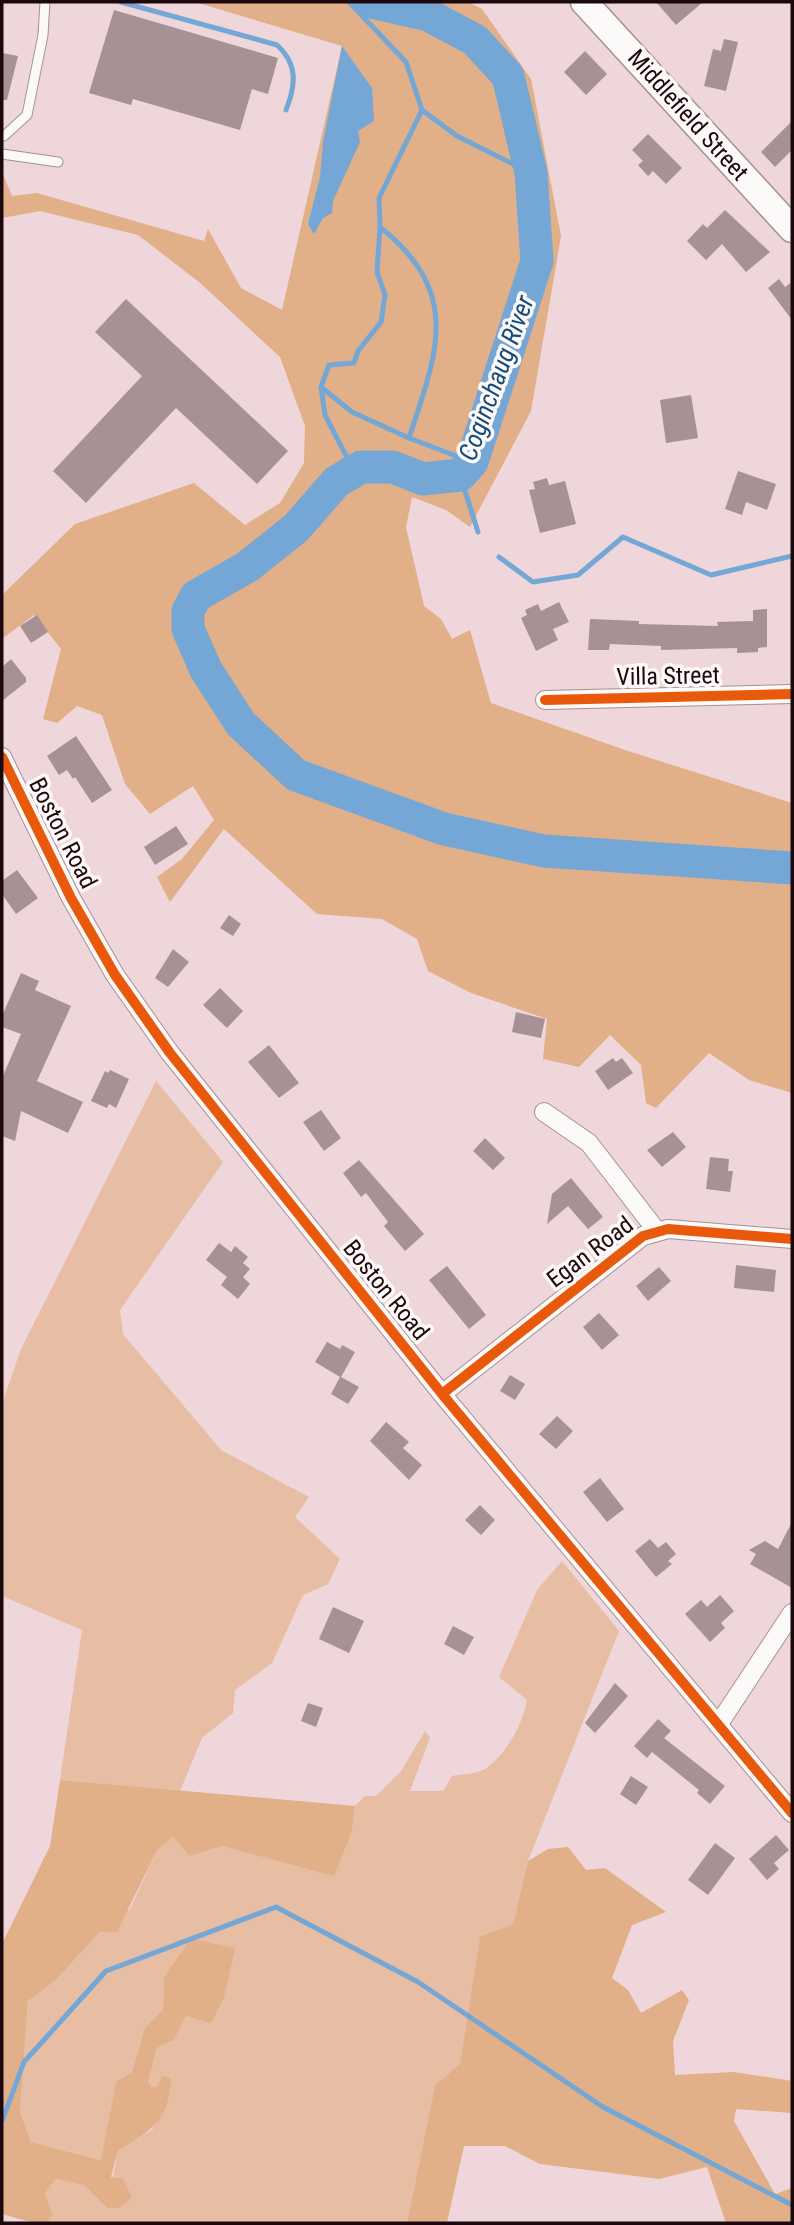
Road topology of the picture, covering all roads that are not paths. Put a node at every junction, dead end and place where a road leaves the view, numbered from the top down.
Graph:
1 (45, 2) edge
2 (584, 2) edge
3 (4, 136) dead end
4 (2, 154) edge
5 (58, 162) dead end
6 (792, 229) edge
7 (792, 694) edge
8 (545, 700) dead end
9 (2, 757) edge
10 (544, 1112) dead end
11 (656, 1230) junction
12 (792, 1239) edge
13 (442, 1394) junction
14 (792, 1613) edge
15 (718, 1725) junction
16 (792, 1813) edge

1 - 3 lane
2 - 6 main road, Middlefield Street
4 - 5 lane
7 - 8 street, Villa Street
9 - 13 street, Boston Road
10 - 11 street
11 - 12 street, Egan Road
11 - 13 street, Egan Road
13 - 15 street, Boston Road
14 - 15 street
15 - 16 street, Boston Road

